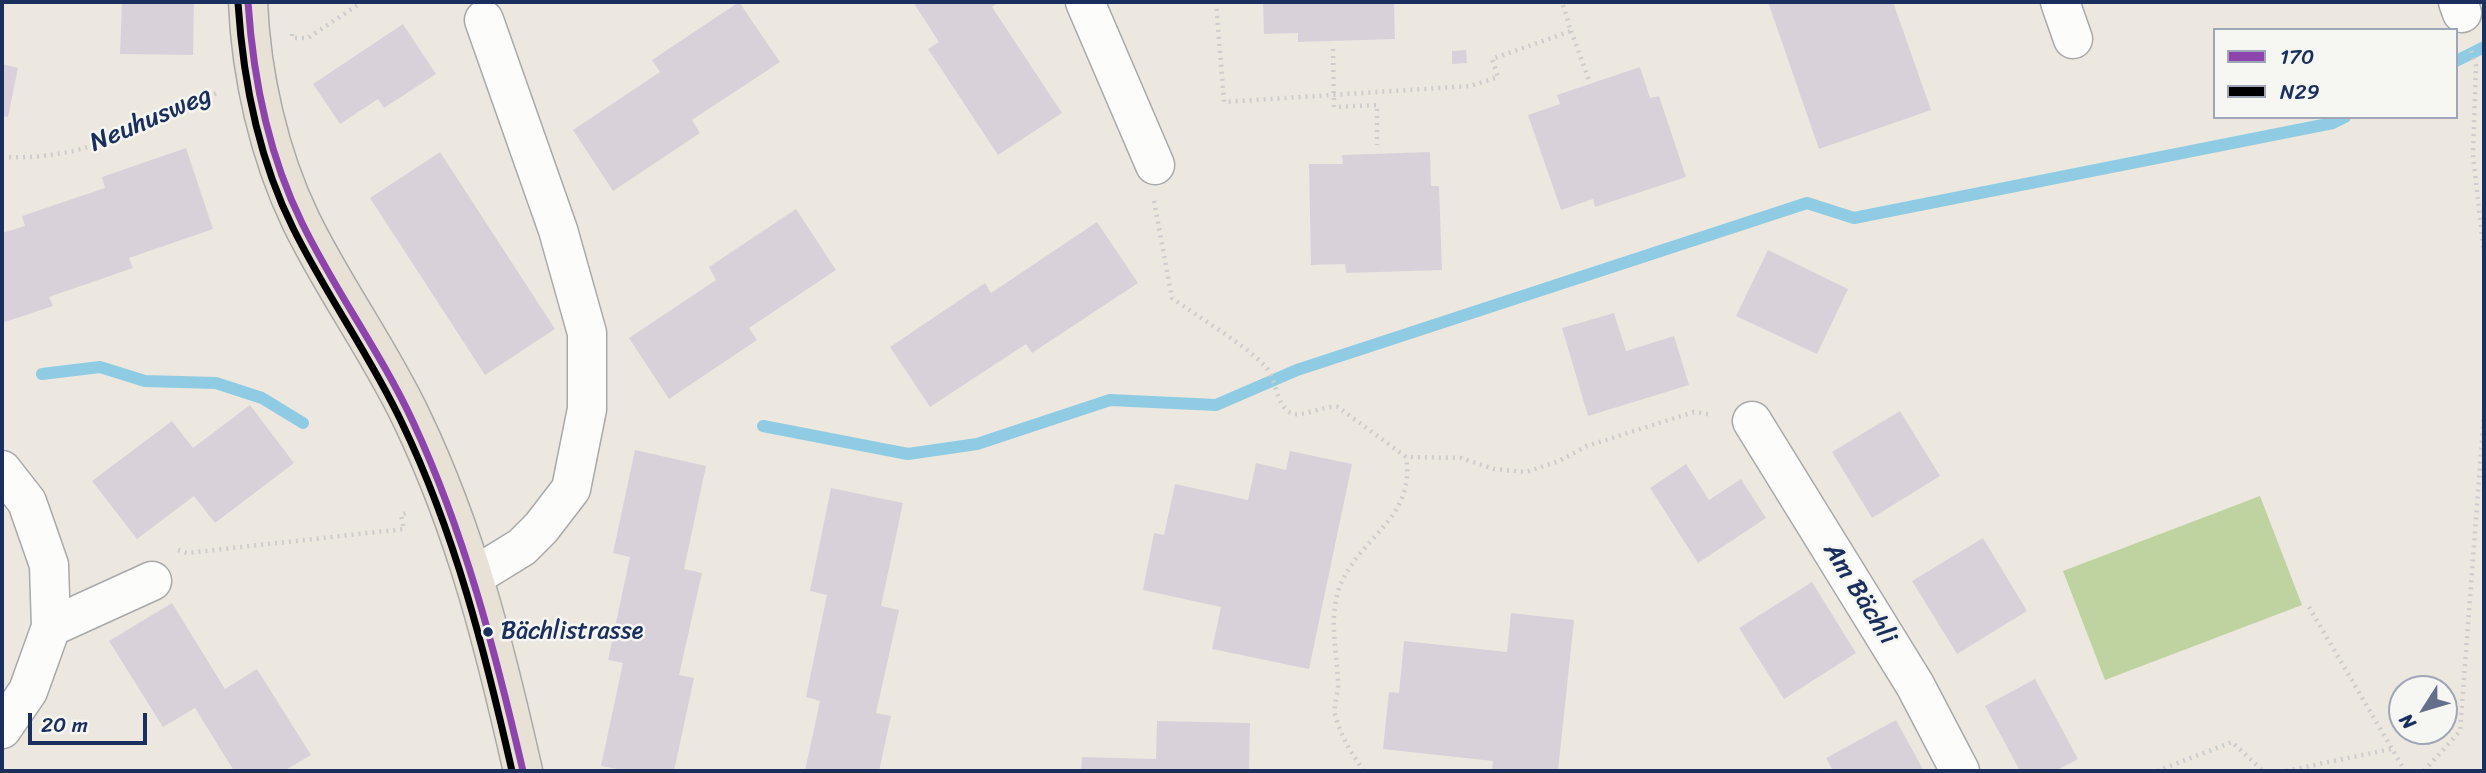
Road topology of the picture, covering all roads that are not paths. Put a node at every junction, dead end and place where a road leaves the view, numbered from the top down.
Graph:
1 (248, 2) edge
2 (1085, 2) edge
3 (2060, 2) edge
4 (484, 20) dead end
5 (2073, 39) dead end
6 (1155, 166) road end
7 (1752, 421) road end
8 (2, 470) edge
9 (475, 576) junction
10 (152, 581) dead end
11 (51, 626) junction
12 (15, 692) edge
13 (2, 729) edge
14 (523, 771) edge
15 (1960, 771) edge

1 - 9 main road
2 - 6 street
3 - 5 street
4 - 9 street
7 - 15 street, Am Bächli
8 - 11 street
9 - 14 main road
10 - 11 street
11 - 12 street
12 - 13 street

